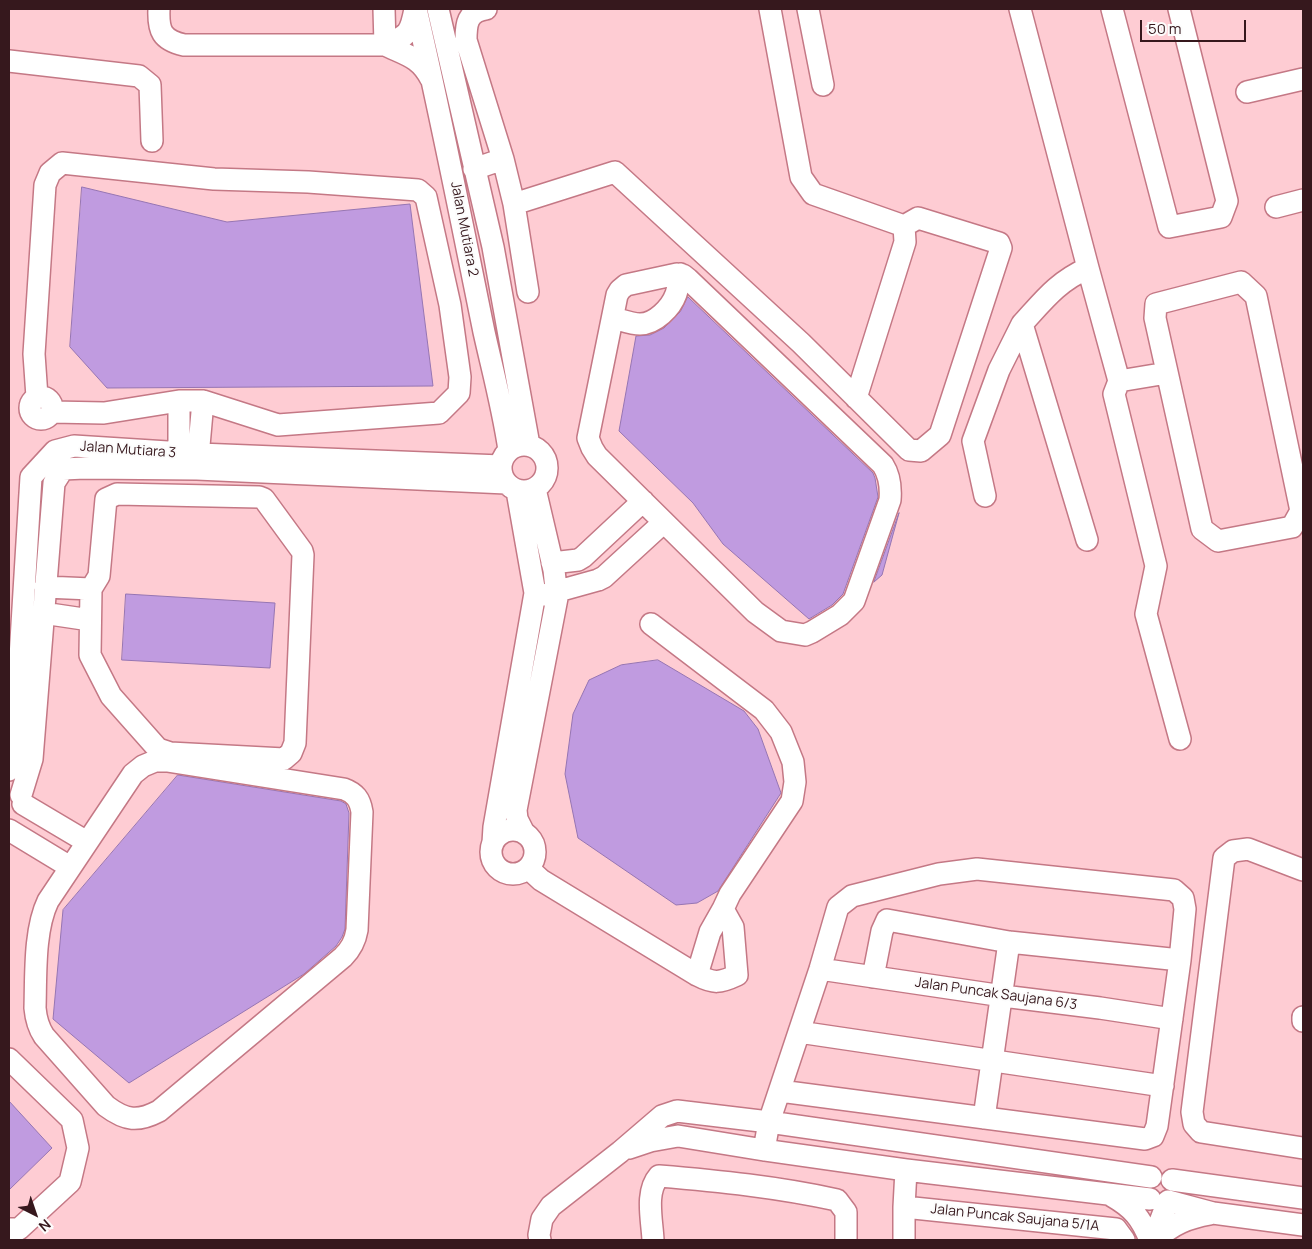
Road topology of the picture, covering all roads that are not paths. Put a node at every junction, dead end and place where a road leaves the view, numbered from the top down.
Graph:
1 (159, 9) edge
2 (384, 9) edge
3 (415, 9) edge
4 (438, 9) edge
5 (486, 9) edge
6 (770, 9) edge
7 (808, 9) edge
8 (1020, 9) edge
9 (1112, 9) edge
10 (1179, 9) edge
11 (385, 45) junction
12 (9, 61) edge
13 (1303, 79) edge
14 (824, 85) dead end
15 (434, 86) junction
16 (1247, 92) dead end
17 (152, 141) dead end
18 (503, 158) junction
19 (474, 169) junction
20 (1303, 200) edge
21 (514, 204) junction
22 (1276, 207) dead end
23 (904, 226) junction
24 (1088, 268) junction
25 (680, 274) junction
26 (528, 292) dead end
27 (613, 318) junction
28 (1022, 324) junction
29 (1166, 373) junction
30 (1119, 381) junction
31 (856, 398) junction
32 (179, 401) junction
33 (203, 401) junction
34 (529, 445) junction
35 (189, 461) junction
36 (514, 476) junction
37 (985, 496) dead end
38 (643, 500) junction
39 (664, 522) junction
40 (1087, 540) dead end
41 (592, 549) junction
42 (552, 563) junction
43 (612, 571) junction
44 (45, 587) junction
45 (91, 589) junction
46 (556, 592) junction
47 (534, 598) junction
48 (43, 614) junction
49 (90, 620) junction
50 (651, 624) dead end
51 (1180, 738) dead end
52 (9, 770) edge
53 (18, 794) edge
54 (9, 829) edge
55 (524, 833) junction
56 (87, 842) junction
57 (493, 843) junction
58 (70, 868) junction
59 (528, 868) junction
60 (1303, 870) edge
61 (723, 909) junction
62 (1009, 942) junction
63 (1180, 960) junction
64 (820, 969) junction
65 (697, 975) junction
66 (873, 977) junction
67 (1003, 996) junction
68 (1303, 1017) edge
69 (1172, 1020) junction
70 (1303, 1021) edge
71 (799, 1032) junction
72 (9, 1059) edge
73 (993, 1062) junction
74 (1163, 1086) junction
75 (780, 1091) junction
76 (984, 1118) junction
77 (769, 1122) junction
78 (1303, 1148) edge
79 (764, 1150) junction
80 (620, 1152) junction
81 (906, 1170) junction
82 (1162, 1178) junction
83 (1108, 1194) junction
84 (1303, 1198) edge
85 (1157, 1200) junction
86 (904, 1207) junction
87 (1212, 1213) junction
88 (1303, 1225) edge
89 (9, 1228) edge
90 (1123, 1239) edge
91 (540, 1240) edge
92 (653, 1240) edge
93 (846, 1240) edge
94 (904, 1240) edge
95 (1153, 1240) edge

1 - 11 street
2 - 11 street
3 - 11 street
3 - 15 street, Jalan Mutiara 2
4 - 19 street, Jalan Mutiara 2
5 - 18 street
6 - 23 street
7 - 14 street
8 - 24 street
9 - 10 street
11 - 15 street
12 - 17 street
13 - 16 street
15 - 36 street, Jalan Mutiara 2
18 - 19 street
18 - 21 street
19 - 34 street, Jalan Mutiara 2
20 - 22 street
21 - 26 street
21 - 31 street
23 - 31 street
23 - 31 street
24 - 28 street
24 - 30 street
25 - 27 street
25 - 27 street
25 - 39 street
27 - 38 street
28 - 37 street
28 - 40 street
29 - 29 street
29 - 30 street
30 - 51 street
32 - 33 street
32 - 33 street
32 - 35 street
33 - 35 street
34 - 36 street, Jalan Mutiara 3
34 - 36 street
35 - 36 street, Jalan Mutiara 3
35 - 44 street, Jalan Mutiara 3
35 - 52 street, Jalan Mutiara 3
36 - 42 street
36 - 47 street
38 - 39 street
38 - 41 street
39 - 43 street
41 - 42 street
41 - 43 street
42 - 46 street
43 - 46 street
44 - 45 street
44 - 48 street, Jalan Mutiara 3
45 - 49 street
45 - 49 street
46 - 47 street
46 - 55 street
47 - 57 street
48 - 49 street
48 - 53 street, Jalan Mutiara 3
50 - 61 street
53 - 54 street, Jalan Mutiara 3
53 - 56 street
54 - 58 street
55 - 57 street
55 - 59 street
56 - 58 street
56 - 58 street
57 - 59 street
59 - 65 street
60 - 78 street
61 - 65 street
61 - 65 street
62 - 63 street
62 - 66 street
62 - 67 street
63 - 64 street
63 - 69 street
64 - 66 street, Jalan Puncak Saujana 6/3
64 - 71 street
66 - 67 street, Jalan Puncak Saujana 6/3
67 - 69 street, Jalan Puncak Saujana 6/3
67 - 73 street
68 - 70 street
69 - 74 street
71 - 73 street
71 - 75 street
72 - 89 street
73 - 74 street
73 - 76 street
74 - 76 street
75 - 76 street
75 - 77 street
77 - 79 street
77 - 80 street
77 - 82 street
79 - 80 street
79 - 81 street
80 - 91 street
81 - 83 street
81 - 86 street
82 - 84 street
82 - 85 street
83 - 85 street
83 - 95 street
85 - 87 street
85 - 95 street
86 - 90 street, Jalan Puncak Saujana 5/1A
86 - 94 street
87 - 88 street
87 - 95 street
92 - 93 street

